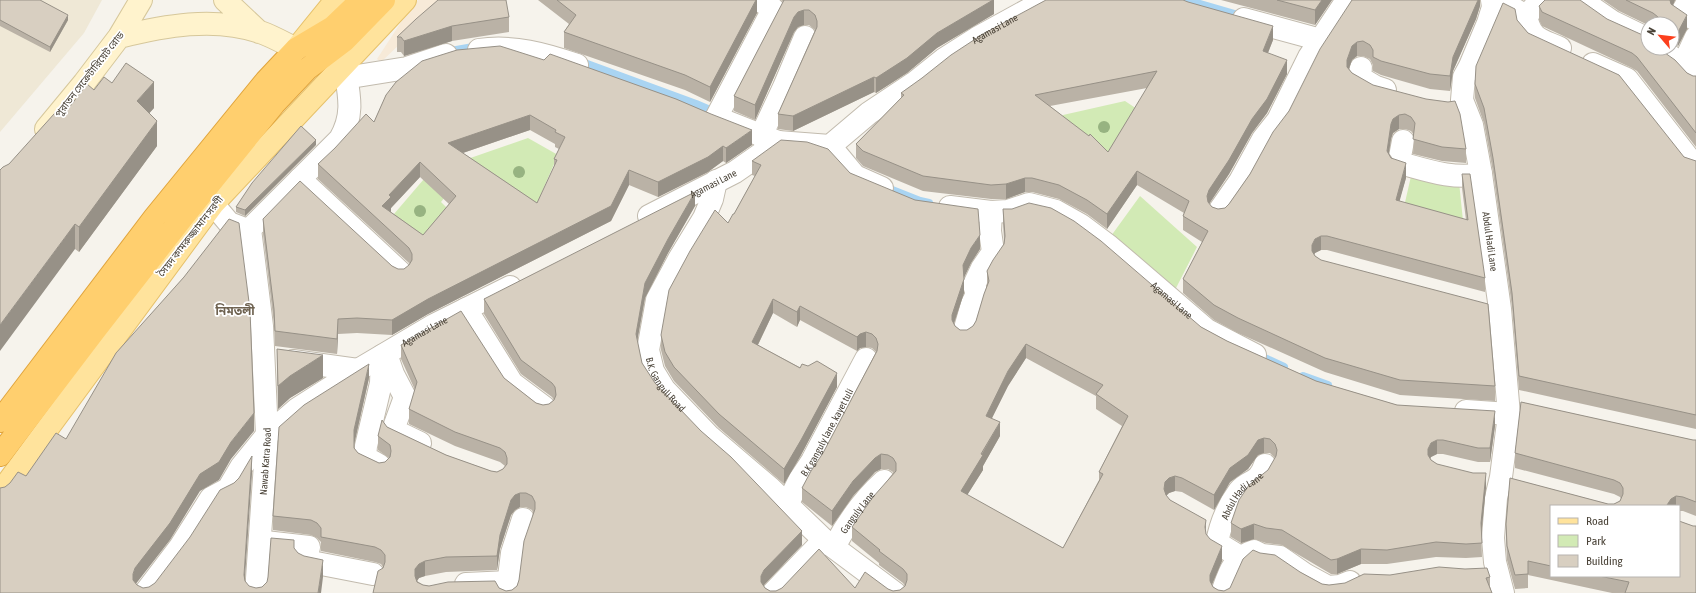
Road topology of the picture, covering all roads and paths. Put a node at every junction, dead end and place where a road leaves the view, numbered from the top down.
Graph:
1 (141, 0) edge
2 (225, 0) edge
3 (336, 0) edge
4 (361, 0) edge
5 (384, 0) edge
6 (405, 0) edge
7 (1046, 0) edge
8 (1347, 0) edge
9 (1492, 0) edge
10 (1499, 0) edge
11 (1540, 0) edge
12 (1581, 0) edge
13 (1689, 0) edge
14 (770, 3) edge
15 (1227, 14) edge
16 (1526, 16) junction
17 (1696, 20) edge
18 (259, 32) junction
19 (339, 34) junction
20 (1640, 35) edge
21 (119, 37) junction
22 (805, 37) dead end
23 (1696, 37) edge
24 (1321, 40) junction
25 (296, 49) junction
26 (1670, 56) edge
27 (1361, 68) dead end
28 (594, 72) edge
29 (1690, 72) edge
30 (342, 73) junction
31 (1406, 95) edge
32 (695, 108) edge
33 (716, 118) junction
34 (769, 139) junction
35 (1403, 142) dead end
36 (33, 144) edge
37 (830, 146) junction
38 (1696, 163) edge
39 (1481, 174) junction
40 (300, 179) junction
41 (716, 181) junction
42 (898, 195) edge
43 (213, 204) junction
44 (930, 205) edge
45 (1219, 211) edge
46 (991, 212) junction
47 (630, 225) edge
48 (247, 230) junction
49 (400, 272) edge
50 (527, 278) edge
51 (466, 309) junction
52 (964, 332) edge
53 (384, 355) junction
54 (264, 357) junction
55 (866, 359) dead end
56 (1274, 363) edge
57 (358, 370) junction
58 (1530, 405) edge
59 (544, 407) edge
60 (1508, 407) junction
61 (1445, 410) edge
62 (0, 422) edge
63 (267, 435) junction
64 (436, 451) edge
65 (0, 455) edge
66 (379, 465) edge
67 (1265, 465) dead end
68 (1494, 476) junction
69 (884, 481) dead end
70 (1523, 483) edge
71 (0, 493) edge
72 (787, 504) junction
73 (523, 519) dead end
74 (260, 541) junction
75 (829, 543) junction
76 (1240, 557) junction
77 (373, 574) dead end
78 (1368, 576) edge
79 (447, 584) edge
80 (508, 588) edge
81 (145, 593) edge
82 (256, 593) edge
83 (773, 593) edge
84 (895, 593) edge
85 (1222, 593) edge
86 (1503, 593) edge

1 - 21 main road, পুরাতন সেক্রেটারিয়েট রোড
2 - 18 main road
3 - 25 main road
4 - 19 highway
5 - 19 highway
6 - 30 main road, সৈয়দ কামরুজ্জামান সরণী
7 - 37 street, Agamasi Lane
8 - 24 street
9 - 39 street, Abdul Hadi Lane
10 - 16 street
11 - 16 street
12 - 20 street
13 - 17 street
14 - 33 street
15 - 24 street
16 - 38 street
18 - 21 main road
18 - 25 main road
19 - 25 highway
19 - 65 highway
21 - 36 main road, পুরাতন সেক্রেটারিয়েট রোড
22 - 34 street
23 - 29 street
24 - 45 street
25 - 62 highway
26 - 29 street
27 - 31 street
28 - 30 street
30 - 40 street
30 - 43 main road, সৈয়দ কামরুজ্জামান সরণী
32 - 33 street
33 - 34 street
34 - 37 street
34 - 41 street, Agamasi Lane
35 - 39 street
37 - 42 street
39 - 60 street, Abdul Hadi Lane
40 - 48 street
40 - 49 street
41 - 47 street, Agamasi Lane
41 - 72 street, B.K. Ganguli Road
43 - 48 street
43 - 71 main road, সৈয়দ কামরুজ্জামান সরণী
44 - 46 street, Agamasi Lane
46 - 52 street
46 - 56 street, Agamasi Lane
48 - 54 street
50 - 51 street, Agamasi Lane
51 - 53 street, Agamasi Lane
51 - 59 street
53 - 57 street, Agamasi Lane
53 - 64 street
53 - 66 street
54 - 57 street
54 - 63 street
55 - 72 street, B.K ganguly lane, kayet tuli
57 - 63 street, Agamasi Lane
58 - 60 street
60 - 61 street
60 - 68 street, Abdul Hadi Lane
63 - 74 street, Nawab Katra Road
63 - 81 street, Nawab Katra Road
67 - 76 street, Abdul Hadi Lane
68 - 70 street
68 - 86 street, Abdul Hadi Lane
69 - 75 street, Ganguly Lane
72 - 75 street, B.K. Ganguli Road
73 - 80 street
74 - 77 street
74 - 82 street, Nawab Katra Road
75 - 83 street, Ganguly Lane
75 - 84 street, B.K. Ganguli Road
76 - 78 street
76 - 85 street
79 - 80 street

